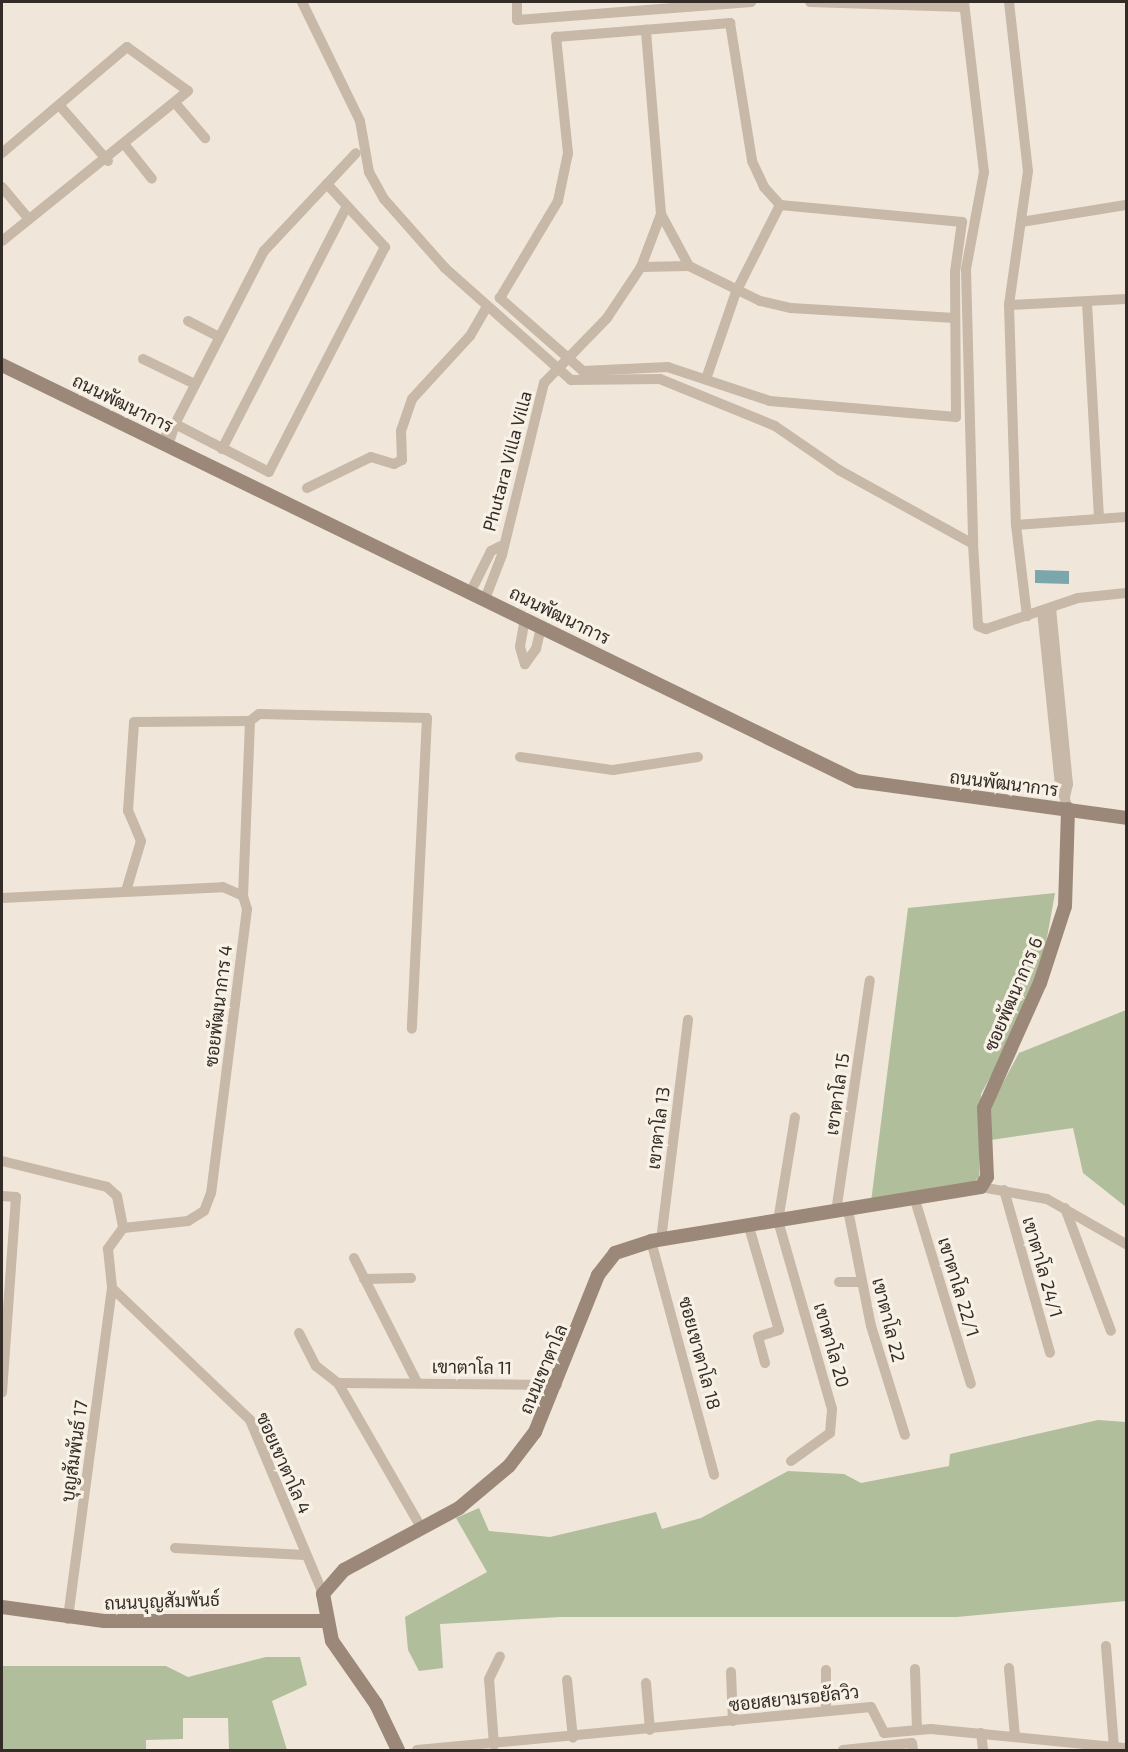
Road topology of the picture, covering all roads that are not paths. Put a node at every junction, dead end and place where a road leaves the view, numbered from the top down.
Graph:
1 (302, 2) edge
2 (517, 2) edge
3 (751, 2) edge
4 (810, 2) edge
5 (1009, 2) edge
6 (964, 4) edge
7 (646, 30) junction
8 (176, 104) junction
9 (60, 106) junction
10 (205, 138) dead end
11 (125, 145) junction
12 (2, 153) edge
13 (356, 153) dead end
14 (108, 160) junction
15 (152, 179) dead end
16 (327, 184) junction
17 (2, 187) edge
18 (780, 205) junction
19 (1126, 205) edge
20 (347, 206) junction
21 (661, 214) junction
22 (28, 218) junction
23 (1021, 222) junction
24 (2, 241) edge
25 (689, 266) junction
26 (641, 267) junction
27 (736, 292) junction
28 (1126, 299) edge
29 (1087, 303) junction
30 (1009, 305) junction
31 (486, 308) junction
32 (955, 318) junction
33 (188, 321) dead end
34 (219, 337) junction
35 (143, 359) dead end
36 (570, 360) junction
37 (2, 364) edge
38 (558, 370) junction
39 (706, 379) junction
40 (195, 384) junction
41 (175, 424) junction
42 (165, 444) junction
43 (222, 449) junction
44 (307, 488) dead end
45 (1126, 517) edge
46 (1099, 519) junction
47 (1016, 525) junction
48 (973, 544) junction
49 (501, 546) junction
50 (470, 592) junction
51 (1126, 593) edge
52 (485, 599) junction
53 (1046, 610) junction
54 (1027, 616) junction
55 (525, 618) junction
56 (541, 627) junction
57 (250, 721) junction
58 (520, 756) dead end
59 (698, 757) dead end
60 (1066, 803) junction
61 (1126, 818) edge
62 (126, 891) junction
63 (243, 896) junction
64 (2, 898) edge
65 (870, 980) dead end
66 (688, 1020) dead end
67 (412, 1029) dead end
68 (795, 1117) dead end
69 (2, 1161) edge
70 (981, 1187) junction
71 (1004, 1190) junction
72 (2, 1196) edge
73 (915, 1200) junction
74 (1065, 1208) junction
75 (842, 1211) junction
76 (778, 1221) junction
77 (749, 1227) junction
78 (123, 1228) junction
79 (656, 1240) junction
80 (1125, 1247) edge
81 (354, 1258) dead end
82 (411, 1278) dead end
83 (364, 1279) junction
84 (839, 1282) dead end
85 (862, 1282) junction
86 (112, 1288) junction
87 (1111, 1331) dead end
88 (299, 1334) dead end
89 (1050, 1353) dead end
90 (765, 1363) dead end
91 (417, 1382) junction
92 (338, 1383) junction
93 (971, 1384) dead end
94 (557, 1385) junction
95 (2, 1392) edge
96 (905, 1435) dead end
97 (791, 1461) dead end
98 (714, 1475) dead end
99 (422, 1529) junction
100 (176, 1548) dead end
101 (305, 1555) junction
102 (323, 1594) junction
103 (2, 1607) edge
104 (68, 1619) junction
105 (324, 1621) junction
106 (1106, 1646) dead end
107 (500, 1656) dead end
108 (1009, 1668) dead end
109 (915, 1669) dead end
110 (826, 1670) dead end
111 (731, 1672) dead end
112 (567, 1680) dead end
113 (646, 1683) dead end
114 (826, 1711) junction
115 (733, 1721) junction
116 (651, 1730) junction
117 (917, 1730) junction
118 (981, 1733) junction
119 (1015, 1737) junction
120 (573, 1738) junction
121 (494, 1745) junction
122 (1114, 1748) junction
123 (1126, 1748) edge
124 (398, 1750) edge
125 (417, 1750) edge
126 (448, 1750) edge
127 (843, 1750) edge
128 (913, 1750) edge
129 (983, 1750) edge

1 - 31 street
2 - 3 street
4 - 6 street
5 - 23 street
6 - 48 street
7 - 18 street
7 - 21 street
7 - 36 street
8 - 9 street
8 - 10 street
8 - 11 street
9 - 12 street
9 - 14 street
11 - 14 street
11 - 15 street
13 - 16 street
14 - 22 street
16 - 20 street
16 - 34 street
17 - 22 street
18 - 27 street
18 - 32 street
19 - 23 street
20 - 43 street
20 - 43 street
21 - 25 street
21 - 26 street, Phutara Villa Villa
22 - 24 street
23 - 30 street
25 - 26 street
25 - 27 street
26 - 36 street, Phutara Villa Villa
27 - 32 street
27 - 39 street
28 - 29 street
29 - 30 street
29 - 46 street
30 - 47 street
31 - 38 street
31 - 44 street
32 - 39 street
33 - 34 street
34 - 40 street
35 - 40 street
36 - 38 street, Phutara Villa Villa
36 - 39 street
37 - 42 street, ถนนพัฒนาการ
38 - 48 street
38 - 49 street, Phutara Villa Villa
40 - 41 street
41 - 42 street
41 - 43 street
42 - 50 street, ถนนพัฒนาการ
45 - 46 street
46 - 47 street
47 - 54 street
48 - 54 street
49 - 50 street, Phutara Villa Villa
49 - 52 street, Phutara Villa Villa
50 - 52 street, ถนนพัฒนาการ
51 - 53 street
52 - 55 street, ถนนพัฒนาการ
53 - 54 street
53 - 60 street
55 - 56 street, ถนนพัฒนาการ
55 - 56 street
56 - 60 street, ถนนพัฒนาการ
57 - 62 street
57 - 63 street, ซอยพัฒนาการ 4
57 - 67 street
58 - 59 street
60 - 61 street, ถนนพัฒนาการ
60 - 70 street, ซอยพัฒนาการ 6
62 - 63 street
62 - 64 street
63 - 78 street, ซอยพัฒนาการ 4
65 - 75 street, เขาตาโล 15
66 - 79 street, เขาตาโล 13
68 - 76 street
69 - 78 street
70 - 71 street
70 - 73 street, ถนนเขาตาโล
71 - 74 street
71 - 89 street, เขาตาโล 24/1
72 - 95 street
73 - 75 street, ถนนเขาตาโล
73 - 93 street, เขาตาโล 22/1
74 - 80 street
74 - 87 street
75 - 76 street, ถนนเขาตาโล
75 - 85 street, เขาตาโล 22
76 - 77 street, ถนนเขาตาโล
76 - 97 street, เขาตาโล 20
77 - 79 street, ถนนเขาตาโล
77 - 90 street
78 - 86 street
79 - 94 street, ถนนเขาตาโล
79 - 98 street, ซอยเขาตาโล 18
81 - 83 street, เขาตาโล 11
82 - 83 street
83 - 91 street, เขาตาโล 11
84 - 85 street
85 - 96 street, เขาตาโล 22
86 - 101 street, ซอยเขาตาโล 4
86 - 104 street, บุญสัมพันธ์ 17
88 - 92 street
91 - 92 street
91 - 94 street, เขาตาโล 11
92 - 99 street
94 - 99 street, ถนนเขาตาโล
99 - 102 street, ถนนเขาตาโล
100 - 101 street
101 - 102 street, ซอยเขาตาโล 4
102 - 105 street
103 - 104 street, ถนนบุญสัมพันธ์
104 - 105 street, ถนนบุญสัมพันธ์
105 - 124 street
106 - 122 street
107 - 121 street
108 - 119 street
109 - 117 street
110 - 114 street
111 - 115 street
112 - 120 street
113 - 116 street
114 - 115 street, ซอยสยามรอยัลวิว
114 - 117 street, ซอยสยามรอยัลวิว
115 - 116 street, ซอยสยามรอยัลวิว
116 - 120 street, ซอยสยามรอยัลวิว
117 - 118 street, ซอยสยามรอยัลวิว
118 - 119 street, ซอยสยามรอยัลวิว
118 - 129 street
119 - 122 street, ซอยสยามรอยัลวิว
120 - 121 street, ซอยสยามรอยัลวิว
121 - 126 street, ซอยสยามรอยัลวิว
122 - 123 street, ซอยสยามรอยัลวิว
125 - 126 street, ซอยสยามรอยัลวิว
127 - 128 street

